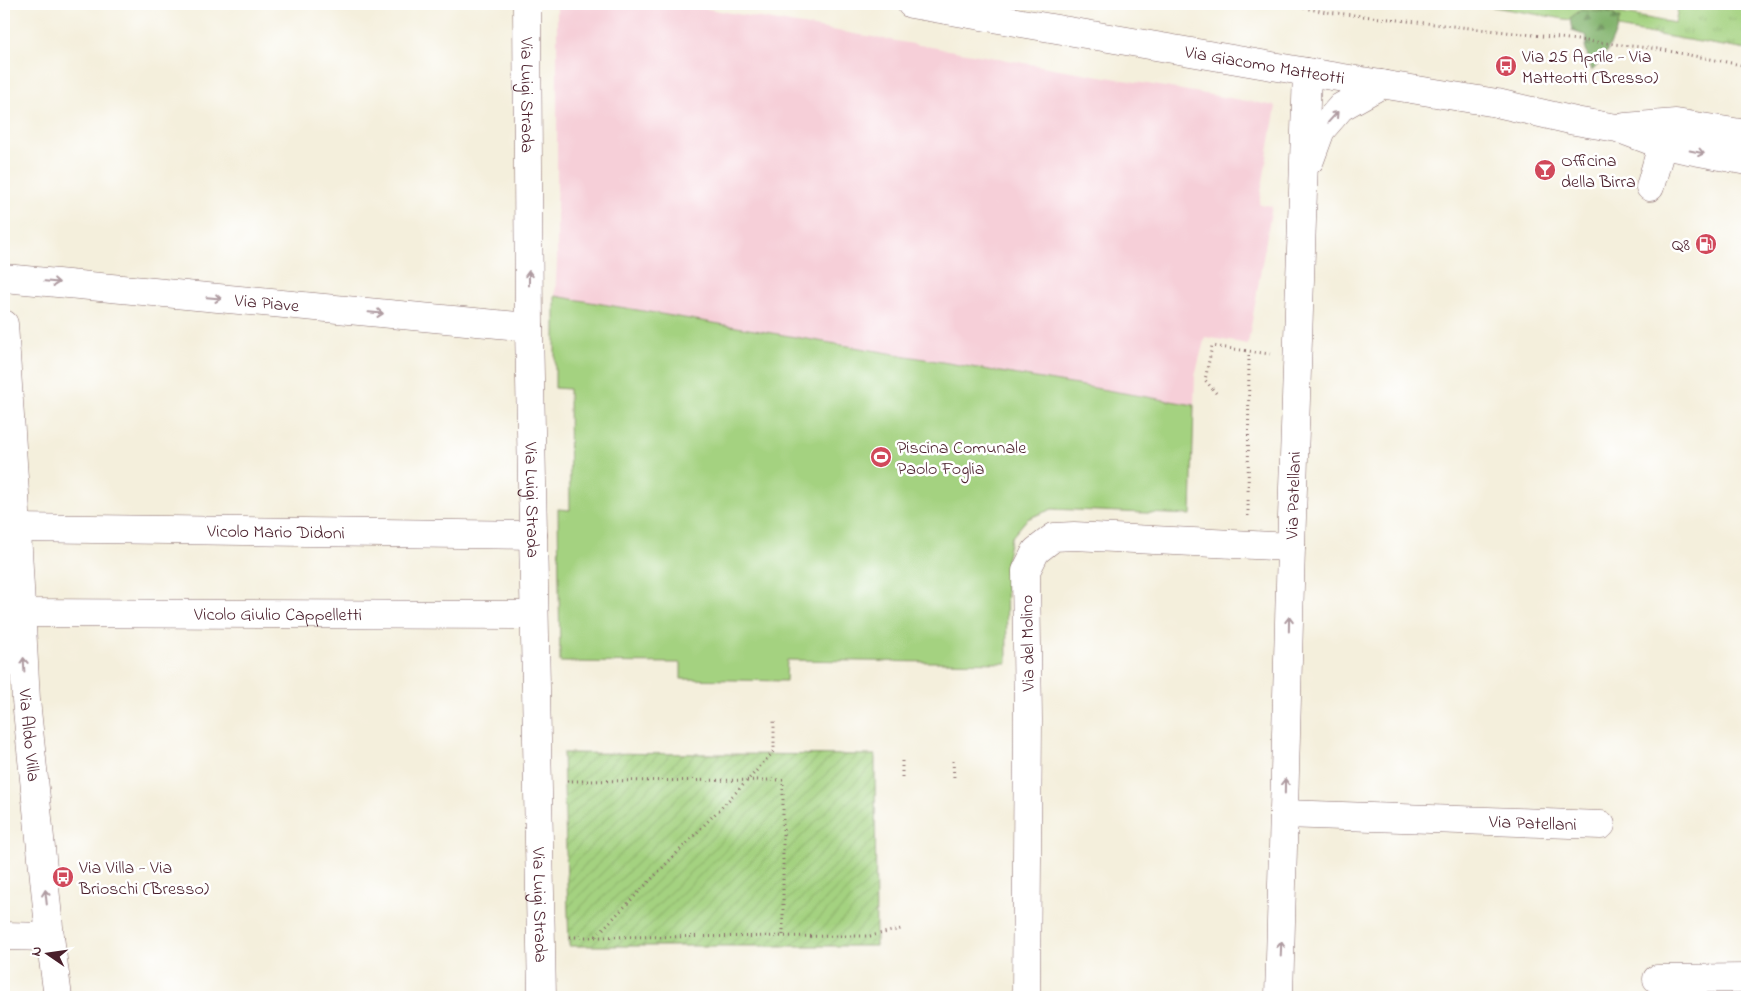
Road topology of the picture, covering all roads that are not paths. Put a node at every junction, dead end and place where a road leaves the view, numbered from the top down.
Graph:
1 (527, 4) edge
2 (911, 4) edge
3 (1307, 72) junction
4 (1382, 84) junction
5 (1618, 128) junction
6 (1747, 134) edge
7 (1662, 145) junction
8 (1747, 161) edge
9 (1304, 175) junction
10 (1650, 187) dead end
11 (4, 278) edge
12 (4, 324) edge
13 (529, 327) junction
14 (10, 494) edge
15 (17, 528) junction
16 (533, 535) junction
17 (1291, 547) junction
18 (15, 595) edge
19 (534, 615) junction
20 (15, 700) edge
21 (1284, 814) junction
22 (1601, 825) dead end
23 (4, 936) edge
24 (50, 937) junction
25 (1747, 978) edge
26 (1657, 979) dead end
27 (58, 997) edge
28 (542, 997) edge
29 (1026, 997) edge
30 (1280, 997) edge

13 -> 1 street, Via Luigi Strada
2 - 3 street, Via Giacomo Matteotti
3 - 4 street, Via Giacomo Matteotti
3 - 9 street, Via Patellani
4 - 5 street, Via Giacomo Matteotti
9 -> 4 street, Via Patellani
5 - 6 street, Via Giacomo Matteotti
5 - 7 street, Via Giacomo Matteotti
7 -> 8 street, Via Giacomo Matteotti
7 - 10 street
9 - 17 street, Via Patellani
11 -> 13 street, Via Piave
12 - 14 street, Via Aldo Villa
13 - 16 street, Via Luigi Strada
14 - 15 street, Via Aldo Villa
15 - 16 street, Vicolo Mario Didoni
15 - 18 street, Via Aldo Villa
16 - 19 street, Via Luigi Strada
21 -> 17 street, Via Patellani
17 - 29 street, Via del Molino
18 - 19 street, Vicolo Giulio Cappelletti
20 -> 18 street, Via Aldo Villa
19 - 28 street, Via Luigi Strada
24 -> 20 street, Via Aldo Villa
21 - 22 street, Via Patellani
30 -> 21 street, Via Patellani
23 - 24 street
24 - 27 street, Via Aldo Villa
25 - 26 street

